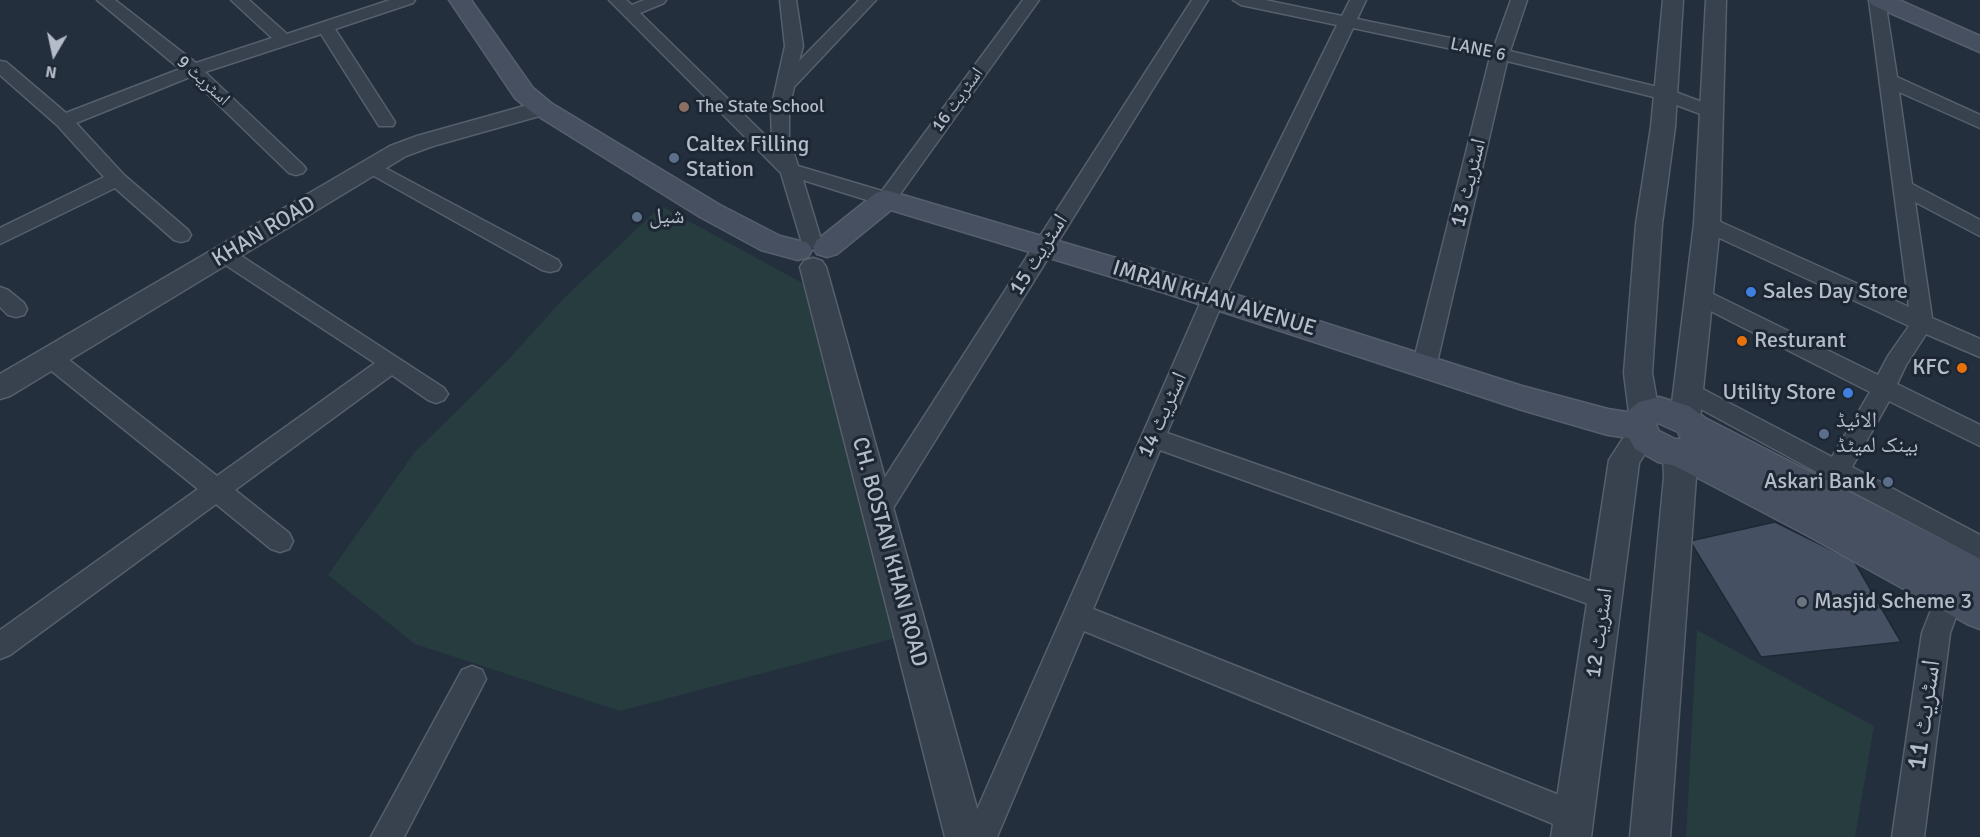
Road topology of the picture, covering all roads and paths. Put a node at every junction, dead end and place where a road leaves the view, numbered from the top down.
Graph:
1 (105, 0) edge
2 (239, 0) edge
3 (406, 0) edge
4 (658, 0) edge
5 (788, 0) edge
6 (868, 0) edge
7 (1030, 0) edge
8 (1200, 0) edge
9 (1241, 0) edge
10 (1358, 0) edge
11 (1519, 0) edge
12 (1673, 0) edge
13 (1716, 0) edge
14 (1879, 0) edge
15 (1906, 0) edge
16 (463, 1) edge
17 (623, 6) edge
18 (1348, 23) junction
19 (325, 27) junction
20 (1980, 33) edge
21 (284, 40) junction
22 (1980, 45) edge
23 (1500, 54) junction
24 (0, 66) edge
25 (193, 70) junction
26 (1888, 80) junction
27 (783, 88) junction
28 (1664, 94) junction
29 (542, 108) junction
30 (1711, 112) junction
31 (64, 121) junction
32 (386, 122) dead end
33 (1980, 122) edge
34 (372, 167) junction
35 (296, 169) dead end
36 (788, 170) junction
37 (117, 179) junction
38 (1903, 188) junction
39 (886, 199) junction
40 (1707, 224) junction
41 (1980, 229) edge
42 (181, 235) dead end
43 (0, 237) edge
44 (1045, 247) junction
45 (812, 252) junction
46 (225, 255) junction
47 (550, 265) dead end
48 (1699, 296) junction
49 (1213, 299) junction
50 (1922, 323) junction
51 (1980, 349) edge
52 (51, 358) junction
53 (392, 363) junction
54 (1424, 367) junction
55 (0, 388) edge
56 (1884, 388) junction
57 (436, 394) dead end
58 (1642, 425) junction
59 (1685, 429) junction
60 (1980, 436) edge
61 (1153, 438) junction
62 (1831, 484) junction
63 (216, 490) junction
64 (878, 510) junction
65 (280, 541) dead end
66 (1980, 548) edge
67 (1980, 577) edge
68 (1605, 598) junction
69 (1965, 603) edge
70 (1076, 615) junction
71 (0, 646) edge
72 (472, 679) dead end
73 (1572, 826) edge
74 (983, 835) edge
75 (387, 837) edge
76 (1650, 837) edge
77 (1908, 837) edge

1 - 25 street, اسٹریٹ 9
2 - 21 street
3 - 19 street
4 - 17 street
5 - 27 street
6 - 27 street
7 - 39 street, اسٹریٹ 16
8 - 44 street, اسٹریٹ 15
9 - 18 street, LANE 6
10 - 18 street, اسٹریٹ 14
11 - 23 street, اسٹریٹ 13
12 - 28 street
13 - 30 street
14 - 22 main road
14 - 26 street
15 - 20 main road
16 - 29 main road
17 - 36 street
18 - 23 street, LANE 6
18 - 49 street, اسٹریٹ 14
19 - 21 street
19 - 32 street
21 - 25 street
23 - 28 street, LANE 6
23 - 54 street, اسٹریٹ 13
24 - 31 street
25 - 31 street
25 - 35 street, اسٹریٹ 9
26 - 33 street
26 - 38 street
27 - 36 street
28 - 30 street, LANE 6
28 - 58 street
29 - 34 street, KHAN ROAD
29 - 45 main road
30 - 40 street
31 - 37 street
34 - 46 street, KHAN ROAD
34 - 47 street
36 - 39 street, IMRAN KHAN AVENUE
36 - 45 street
37 - 42 street
37 - 43 street
38 - 41 street
38 - 50 street
39 - 44 main road, IMRAN KHAN AVENUE
39 - 45 main road
40 - 48 street
40 - 50 street
44 - 49 main road, IMRAN KHAN AVENUE
44 - 64 street, اسٹریٹ 15
45 - 64 street, CH. BOSTAN KHAN ROAD
46 - 52 street, KHAN ROAD
46 - 53 street
48 - 56 street
48 - 59 street
49 - 54 main road, IMRAN KHAN AVENUE
49 - 61 street, اسٹریٹ 14
50 - 51 street
50 - 56 street
52 - 55 street, KHAN ROAD
52 - 63 street
53 - 57 street
53 - 63 street
54 - 58 main road, IMRAN KHAN AVENUE
56 - 60 street
56 - 62 street
58 - 59 main road, IMRAN KHAN AVENUE
58 - 68 street, اسٹریٹ 12
59 - 62 main road
59 - 69 main road
59 - 76 street
61 - 68 street
61 - 70 street, اسٹریٹ 14
62 - 66 street
62 - 67 main road
63 - 65 street
63 - 71 street
64 - 74 street, CH. BOSTAN KHAN ROAD
68 - 73 street, اسٹریٹ 12
69 - 77 street, اسٹریٹ 11
70 - 73 street
70 - 74 street, اسٹریٹ 14
72 - 75 street

